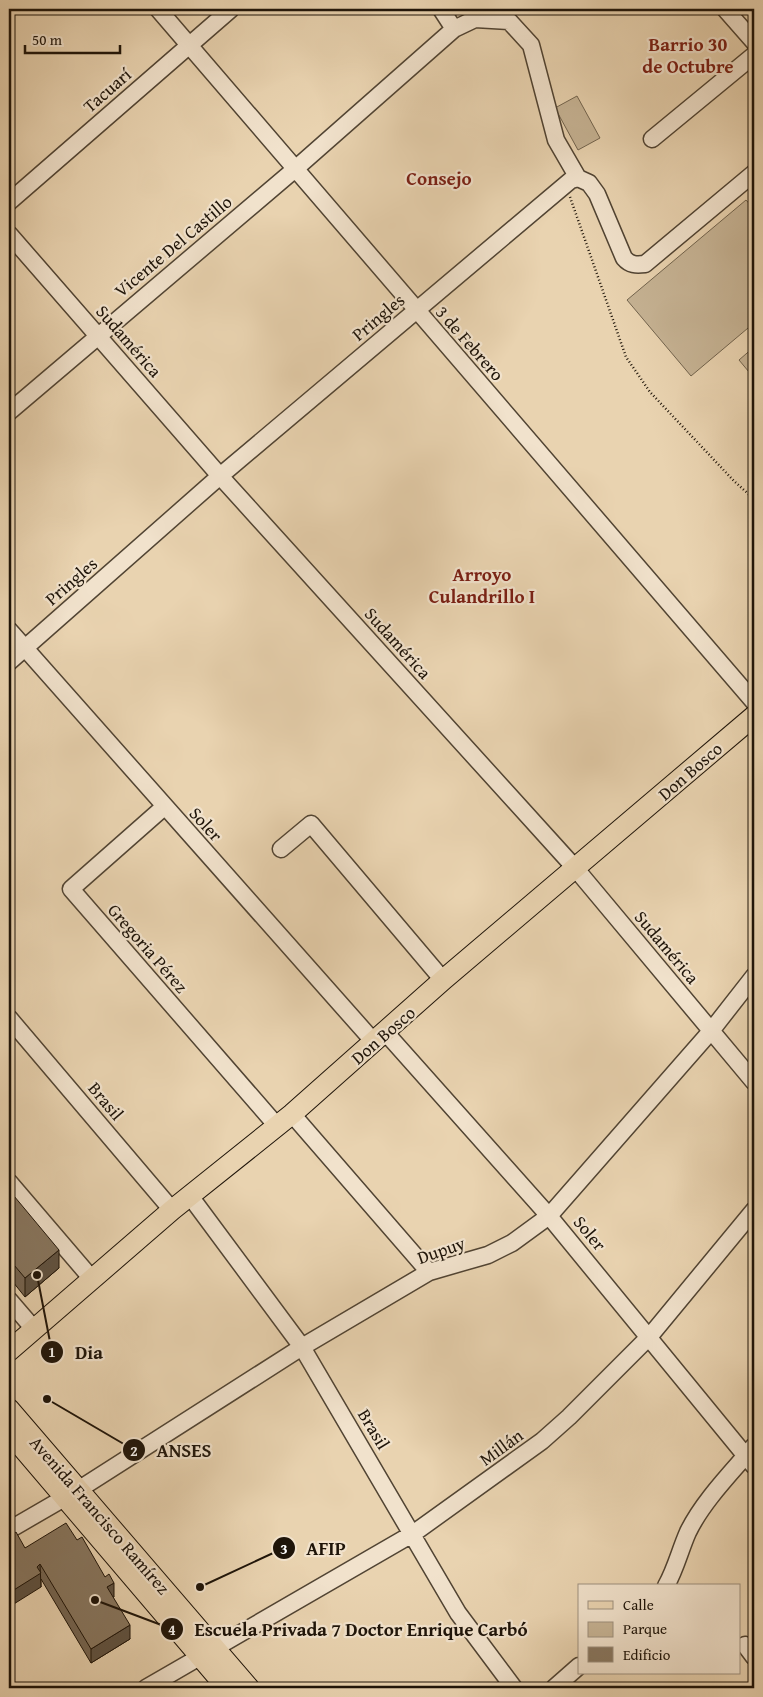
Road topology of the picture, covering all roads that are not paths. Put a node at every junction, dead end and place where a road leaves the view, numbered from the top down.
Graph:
1 (158, 9) edge
2 (232, 9) edge
3 (441, 9) edge
4 (725, 9) edge
5 (512, 15) edge
6 (454, 30) junction
7 (754, 42) edge
8 (188, 46) junction
9 (754, 55) edge
10 (652, 139) dead end
11 (294, 170) junction
12 (754, 173) edge
13 (572, 181) junction
14 (9, 202) edge
15 (9, 234) edge
16 (416, 311) junction
17 (97, 336) junction
18 (9, 412) edge
19 (220, 476) junction
20 (9, 630) edge
21 (24, 649) junction
22 (9, 662) edge
23 (754, 702) edge
24 (754, 716) edge
25 (164, 807) junction
26 (280, 849) dead end
27 (576, 869) junction
28 (754, 976) edge
29 (443, 980) junction
30 (9, 1018) edge
31 (710, 1032) junction
32 (380, 1038) junction
33 (754, 1082) edge
34 (285, 1120) junction
35 (9, 1182) edge
36 (190, 1196) junction
37 (172, 1210) junction
38 (754, 1210) edge
39 (549, 1216) junction
40 (429, 1272) junction
41 (92, 1279) junction
42 (9, 1300) edge
43 (34, 1329) junction
44 (650, 1336) junction
45 (302, 1347) junction
46 (9, 1351) edge
47 (9, 1409) edge
48 (9, 1432) edge
49 (751, 1456) edge
50 (72, 1494) junction
51 (9, 1530) edge
52 (414, 1533) junction
53 (667, 1584) edge
54 (207, 1652) junction
55 (578, 1667) edge
56 (146, 1688) edge
57 (227, 1688) edge
58 (249, 1688) edge
59 (514, 1688) edge
60 (554, 1688) edge

1 - 8 street, 3 de Febrero
2 - 8 street, Tacuarí
3 - 6 street
4 - 7 street
5 - 6 street, Vicente Del Castillo
5 - 13 street
6 - 11 street, Vicente Del Castillo
8 - 11 street, 3 de Febrero
8 - 14 street, Tacuarí
9 - 10 street
11 - 16 street, 3 de Febrero
11 - 17 street, Vicente Del Castillo
12 - 13 street
13 - 16 street, Pringles
15 - 17 street, Sudamérica
16 - 19 street, Pringles
16 - 23 street, 3 de Febrero
17 - 18 street, Vicente Del Castillo
17 - 19 street, Sudamérica
19 - 21 street, Pringles
19 - 27 street, Sudamérica
20 - 21 street, Soler
21 - 22 street, Pringles
21 - 25 street, Soler
24 - 27 main road, Don Bosco
25 - 32 street, Soler
25 - 34 street, Gregoria Pérez
26 - 29 street
27 - 29 main road, Don Bosco
27 - 31 street, Sudamérica
28 - 31 street, Dupuy
29 - 32 main road, Don Bosco
30 - 37 street, Brasil
31 - 33 street, Sudamérica
31 - 39 street, Dupuy
32 - 34 main road, Don Bosco
32 - 39 street, Soler
34 - 36 main road, Don Bosco
34 - 40 street
35 - 41 street
36 - 37 main road, Don Bosco
36 - 45 street, Brasil
37 - 41 main road, Don Bosco
38 - 44 street, Millán
39 - 40 street, Dupuy
39 - 44 street, Soler
40 - 45 street, Dupuy
41 - 43 main road, Don Bosco
42 - 43 street
43 - 46 main road, Don Bosco
44 - 49 street, Soler
44 - 52 street, Millán
45 - 50 street, Dupuy
45 - 52 street, Brasil
47 - 50 main road, Avenida Francisco Ramírez
48 - 50 main road, Avenida Francisco Ramírez
49 - 53 street
50 - 51 street, Dupuy
50 - 54 main road, Avenida Francisco Ramírez
52 - 54 street, Millán
52 - 59 street, Brasil
54 - 56 street, Millán
54 - 57 main road, Avenida Francisco Ramírez
54 - 58 main road, Avenida Francisco Ramírez
55 - 60 street

